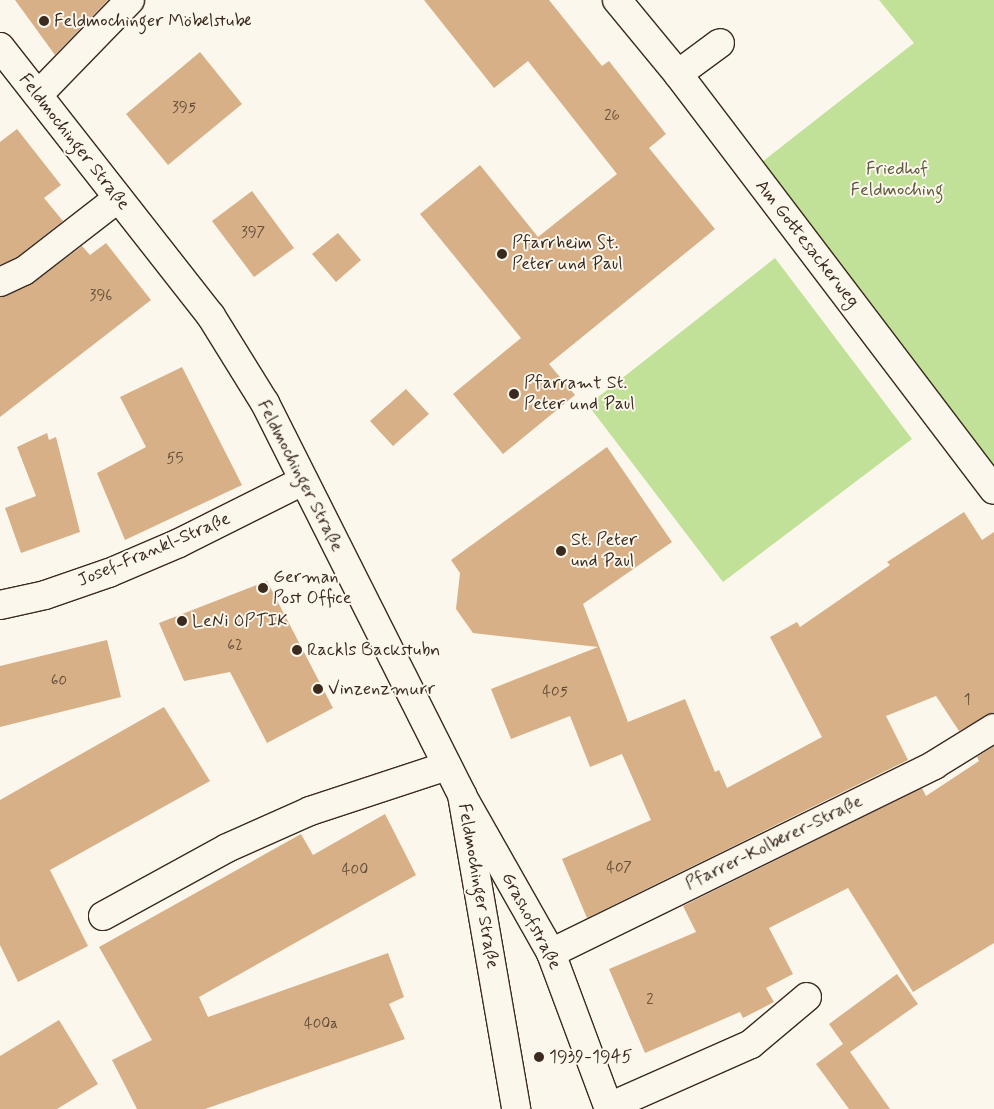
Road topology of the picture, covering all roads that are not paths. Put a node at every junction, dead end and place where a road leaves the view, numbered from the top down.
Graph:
1 (130, 0) edge
2 (617, 0) edge
3 (720, 43) dead end
4 (0, 47) edge
5 (678, 74) junction
6 (38, 95) junction
7 (118, 198) junction
8 (0, 282) edge
9 (303, 481) junction
10 (994, 490) edge
11 (0, 605) edge
12 (994, 728) edge
13 (447, 766) junction
14 (462, 795) junction
15 (103, 916) dead end
16 (551, 953) junction
17 (807, 997) dead end
18 (609, 1108) edge
19 (516, 1109) edge

1 - 6 street
2 - 5 street, Am Gottesackerweg
3 - 5 street
4 - 6 street, Feldmochinger Straße
5 - 10 street, Am Gottesackerweg
6 - 7 street, Feldmochinger Straße
7 - 8 street
7 - 9 street, Feldmochinger Straße
9 - 11 street, Josef-Frankl-Straße
9 - 13 street, Feldmochinger Straße
12 - 16 street, Pfarrer-Kolberer-Straße
13 - 14 street, Feldmochinger Straße
13 - 15 street
14 - 16 street, Grashofstraße
14 - 19 street, Feldmochinger Straße
16 - 18 street, Grashofstraße
17 - 18 street

